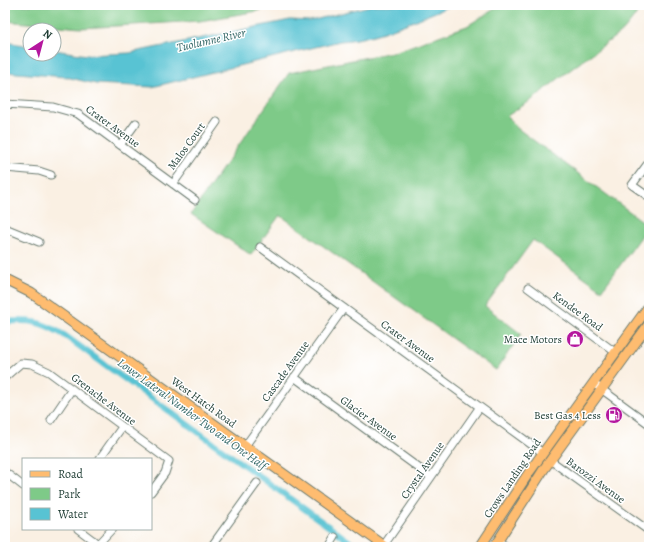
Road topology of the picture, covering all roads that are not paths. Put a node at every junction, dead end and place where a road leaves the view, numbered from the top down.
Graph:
1 (5, 104) edge
2 (217, 122) dead end
3 (136, 123) dead end
4 (120, 145) junction
5 (649, 162) edge
6 (5, 168) edge
7 (51, 175) dead end
8 (173, 184) junction
9 (649, 197) edge
10 (195, 200) dead end
11 (5, 228) edge
12 (39, 242) dead end
13 (260, 247) dead end
14 (5, 280) edge
15 (528, 288) dead end
16 (649, 306) edge
17 (344, 308) junction
18 (649, 324) edge
19 (616, 352) junction
20 (294, 377) junction
21 (5, 378) edge
22 (593, 383) junction
23 (602, 389) junction
24 (72, 390) junction
25 (479, 408) junction
26 (571, 414) junction
27 (50, 420) dead end
28 (649, 424) edge
29 (122, 427) junction
30 (245, 446) junction
31 (543, 453) junction
32 (100, 458) edge
33 (550, 460) junction
34 (5, 472) edge
35 (431, 477) junction
36 (257, 483) dead end
37 (22, 485) edge
38 (152, 491) edge
39 (526, 497) junction
40 (79, 530) edge
41 (111, 530) edge
42 (649, 531) edge
43 (336, 537) dead end
44 (97, 544) edge
45 (496, 544) edge
46 (385, 546) edge
47 (88, 547) edge
48 (211, 547) edge
49 (329, 547) edge
50 (480, 547) edge
51 (507, 547) edge

1 - 4 street, Crater Avenue
2 - 8 street, Malos Court
3 - 4 street
4 - 8 street, Crater Avenue
5 - 9 street
6 - 7 street
8 - 10 street, Crater Avenue
11 - 12 street
13 - 17 street, Crater Avenue
14 - 30 main road, West Hatch Road
15 - 19 street, Kendee Road
16 - 19 main road, Crows Landing Road
17 - 20 street, Cascade Avenue
17 - 25 street, Crater Avenue
18 - 23 main road, Crows Landing Road
19 - 22 main road, Crows Landing Road
20 - 30 street, Cascade Avenue
20 - 35 street, Glacier Avenue
21 - 24 street, Grenache Avenue
22 - 23 street
22 - 26 main road, Crows Landing Road
23 - 28 street
23 - 33 main road, Crows Landing Road
24 - 27 street
24 - 29 street, Grenache Avenue
25 - 31 street, Crater Avenue
25 - 35 street, Crystal Avenue
26 - 31 main road, Crows Landing Road
26 - 33 main road
29 - 32 street
29 - 38 street, Grenache Avenue
30 - 46 main road, West Hatch Road
31 - 39 main road
31 - 50 main road, Crows Landing Road
33 - 39 main road, Crows Landing Road
33 - 42 street, Barozzi Avenue
34 - 37 street
35 - 46 street, Crystal Avenue
36 - 48 street
39 - 45 main road, Crows Landing Road
40 - 44 street
41 - 44 street
43 - 49 street
44 - 47 street
45 - 51 street

